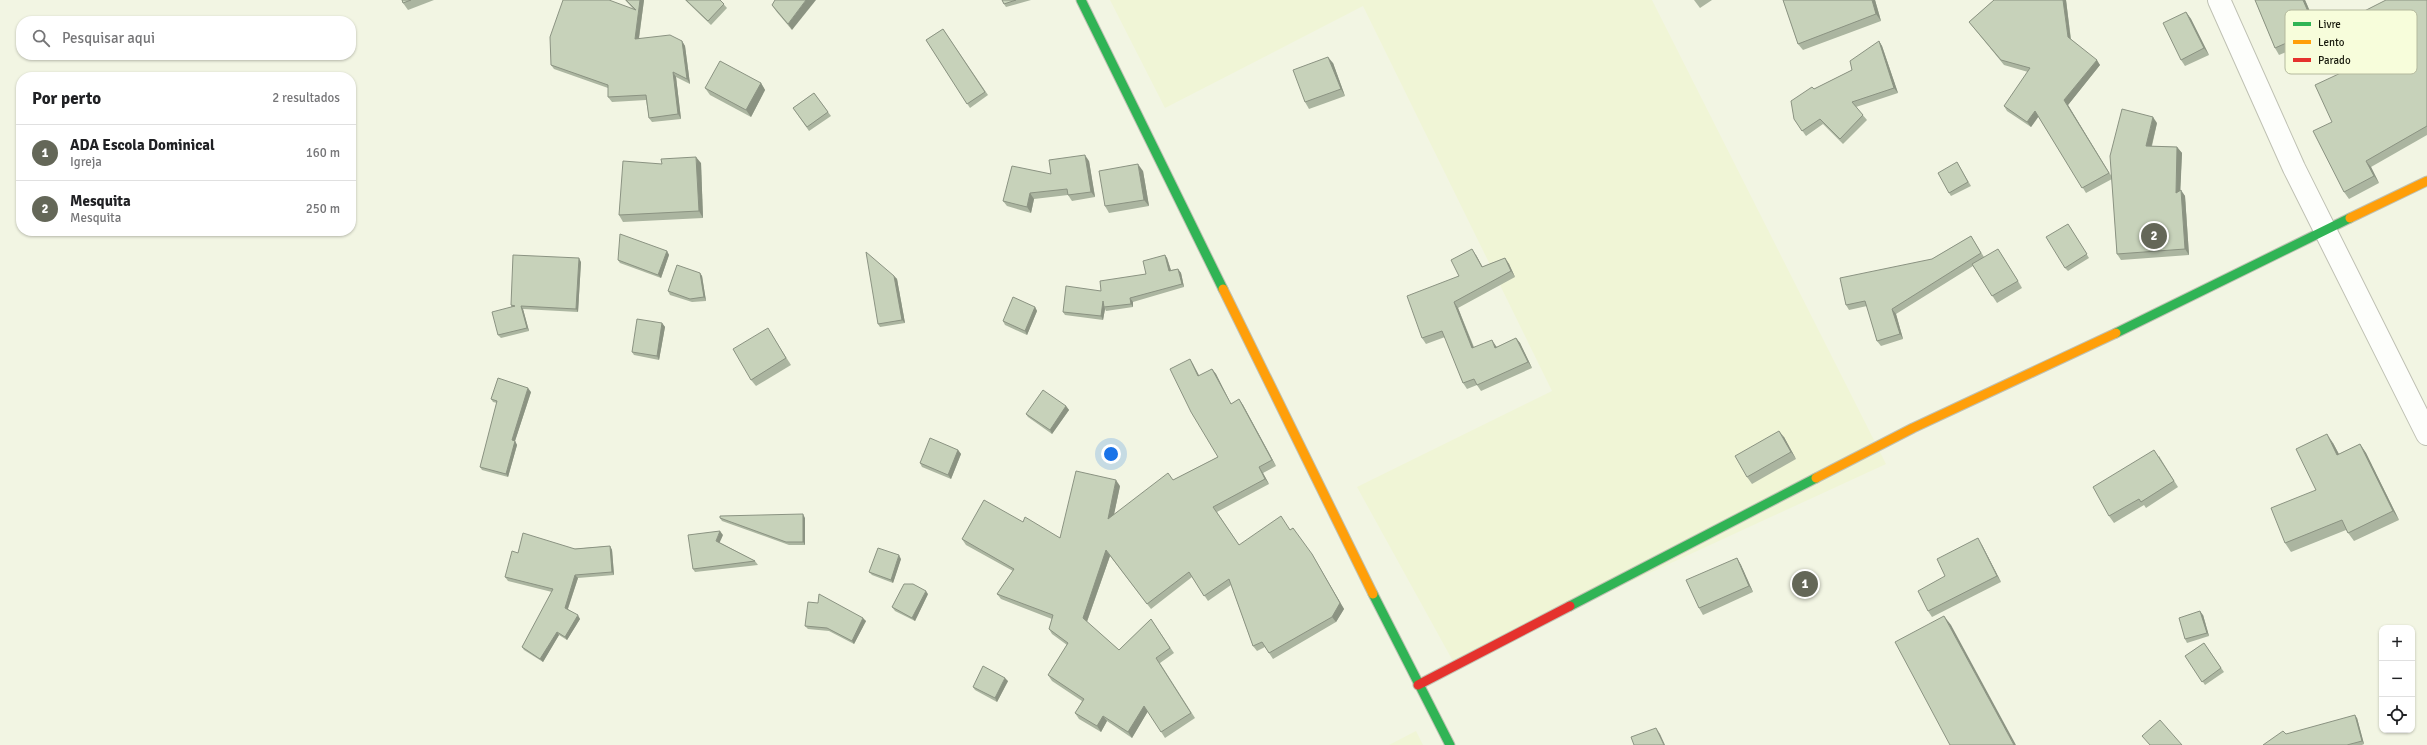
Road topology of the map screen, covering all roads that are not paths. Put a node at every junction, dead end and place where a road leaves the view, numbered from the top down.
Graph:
1 (1081, 0) edge
2 (2219, 0) edge
3 (2427, 181) edge
4 (2326, 231) junction
5 (2427, 434) edge
6 (1418, 685) junction
7 (1450, 745) edge

1 - 6 street
2 - 4 street
3 - 4 street
4 - 5 street
4 - 6 street
6 - 7 street

